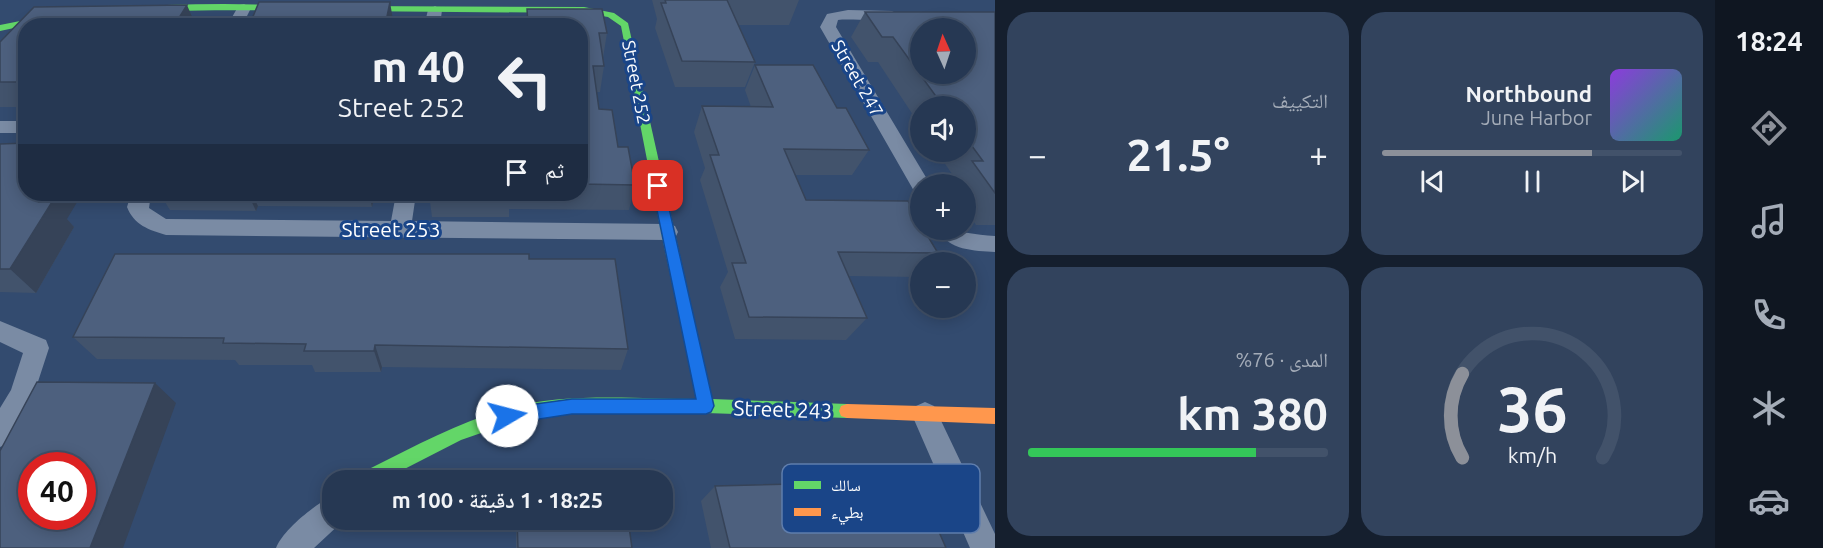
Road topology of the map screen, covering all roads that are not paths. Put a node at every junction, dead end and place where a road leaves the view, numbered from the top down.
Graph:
1 (244, 8) junction
2 (315, 9) edge
3 (339, 9) edge
4 (435, 10) junction
5 (904, 16) edge
6 (39, 18) edge
7 (238, 18) edge
8 (434, 18) edge
9 (18, 23) edge
10 (0, 28) edge
11 (0, 127) edge
12 (18, 127) edge
13 (914, 174) edge
14 (138, 201) edge
15 (405, 201) edge
16 (400, 228) junction
17 (667, 232) junction
18 (967, 240) edge
19 (995, 244) edge
20 (0, 331) edge
21 (706, 406) junction
22 (925, 415) junction
23 (995, 416) edge
24 (0, 434) edge
25 (947, 464) edge
26 (385, 470) edge
27 (322, 521) edge
28 (979, 533) edge
29 (291, 548) edge
30 (986, 548) edge

1 - 2 street
1 - 6 street
1 - 7 street
3 - 4 street, Street 252
4 - 8 street
4 - 17 street, Street 252
5 - 13 street, Street 247
9 - 10 street
11 - 12 street
14 - 16 street, Street 253
15 - 16 street
16 - 17 street, Street 253
17 - 21 street, Street 252
18 - 19 street
20 - 24 street
21 - 22 street, Street 243
21 - 26 street, Street 243
22 - 23 street, Street 243
22 - 25 street
27 - 29 street
28 - 30 street

